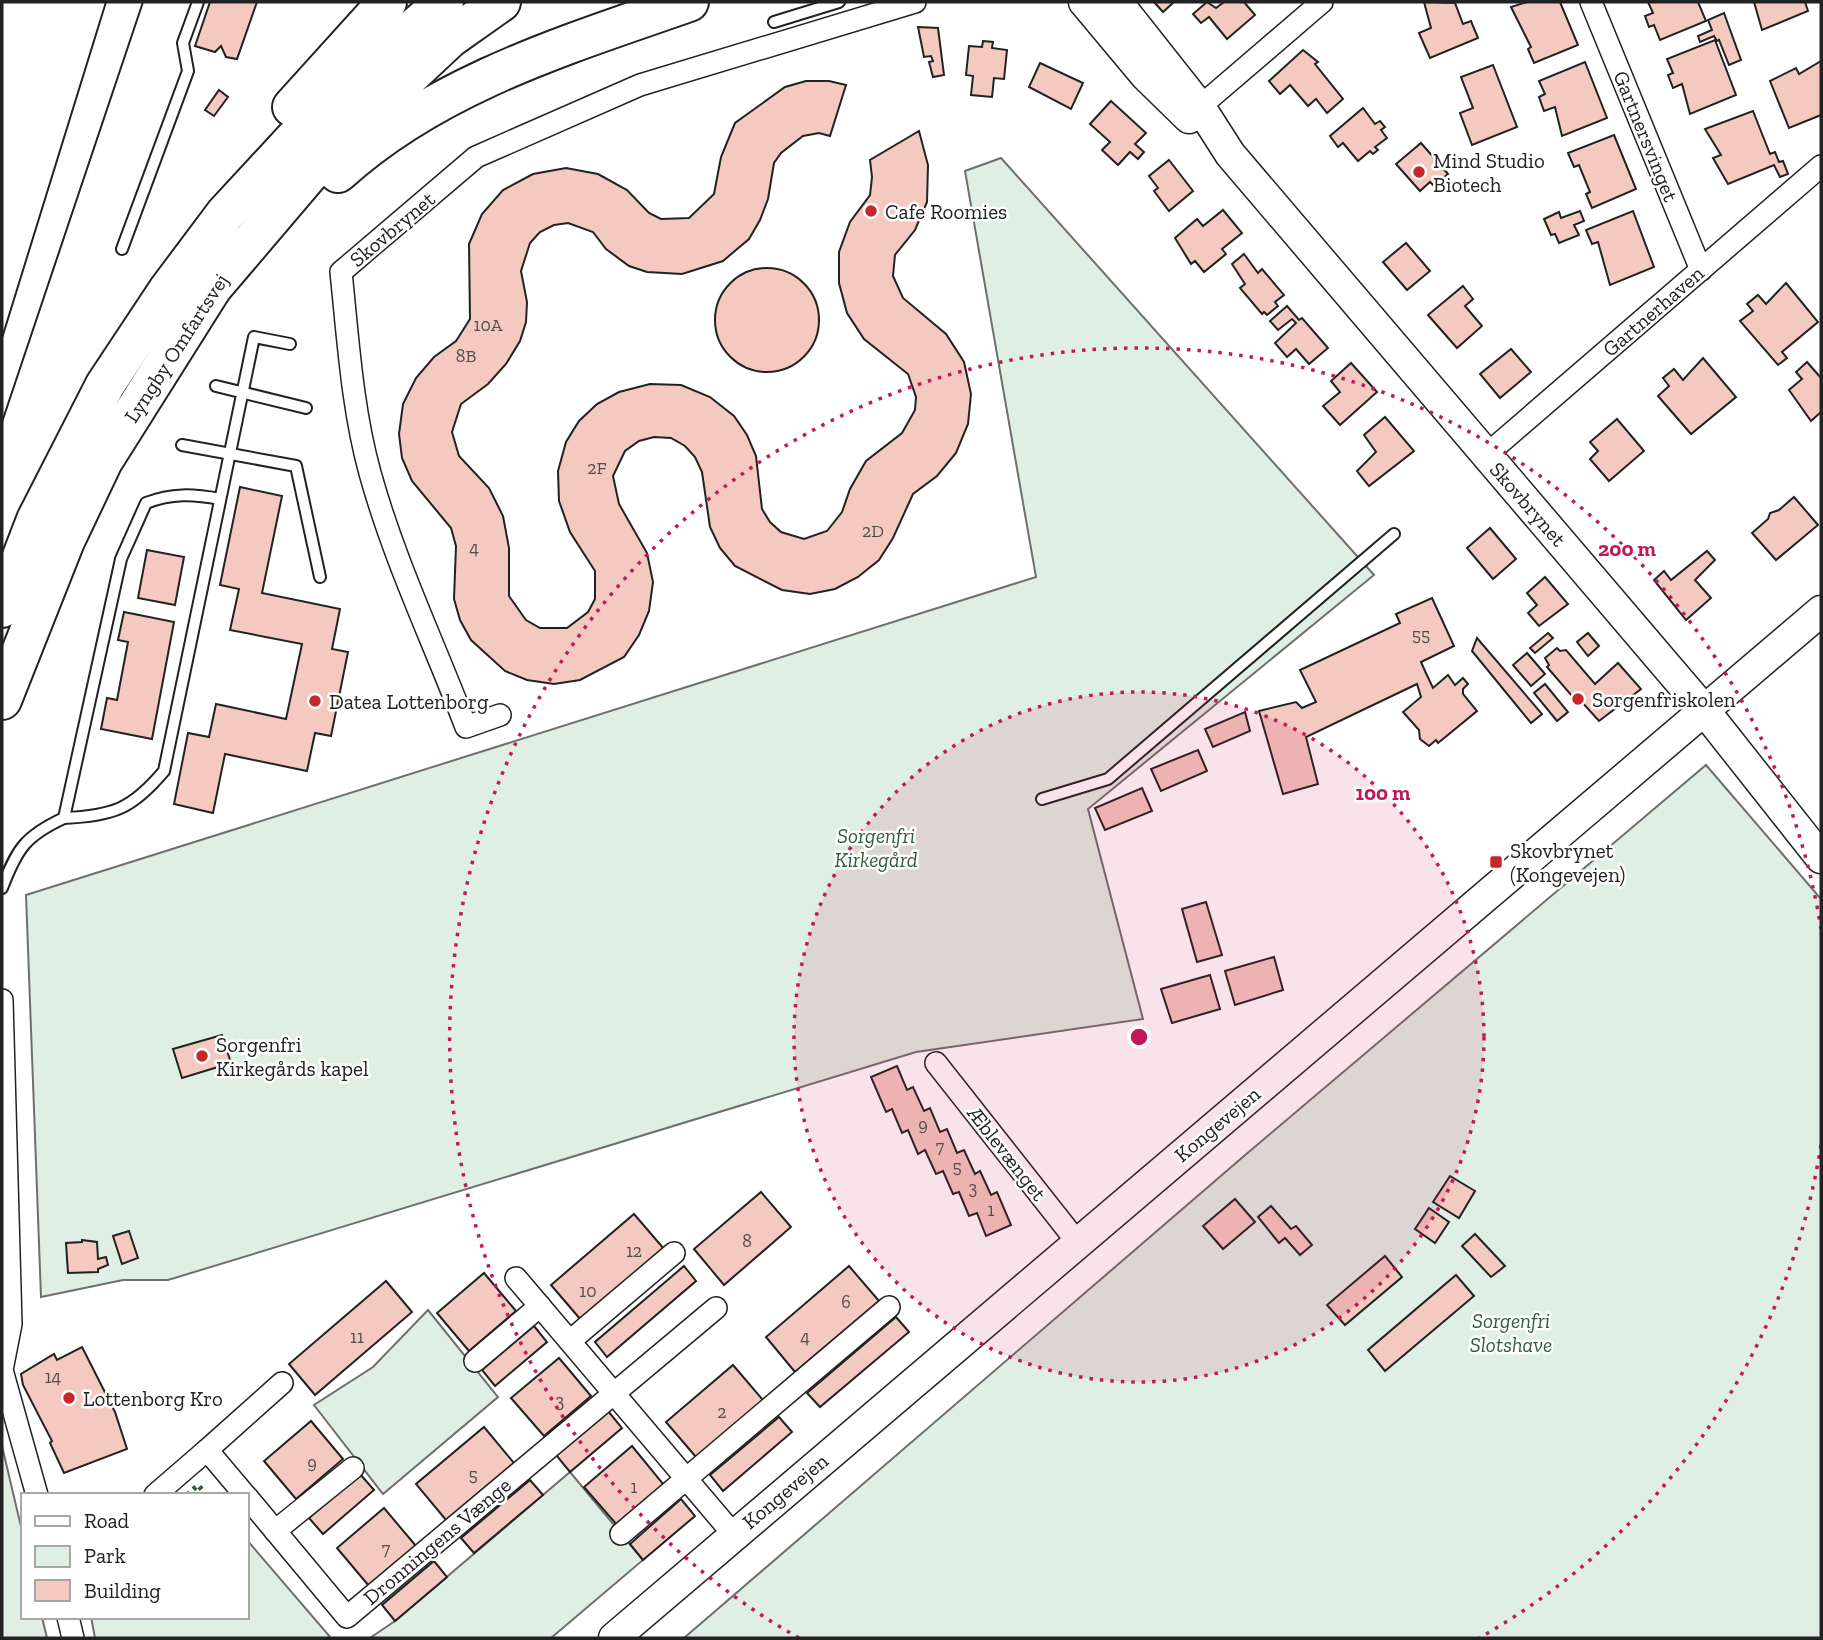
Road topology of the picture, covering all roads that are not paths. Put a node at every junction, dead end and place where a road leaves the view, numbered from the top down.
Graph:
1 (198, 2) edge
2 (387, 2) edge
3 (444, 2) edge
4 (501, 2) edge
5 (689, 2) edge
6 (839, 2) edge
7 (1084, 2) edge
8 (1117, 2) edge
9 (1322, 2) edge
10 (1591, 2) edge
11 (902, 4) edge
12 (774, 22) dead end
13 (1194, 112) junction
14 (1821, 166) edge
15 (225, 214) junction
16 (122, 249) dead end
17 (1701, 270) junction
18 (212, 288) junction
19 (290, 344) dead end
20 (216, 386) dead end
21 (243, 392) junction
22 (306, 408) dead end
23 (183, 445) dead end
24 (230, 454) junction
25 (1486, 455) junction
26 (220, 499) junction
27 (1394, 534) dead end
28 (320, 577) dead end
29 (2, 608) edge
30 (1821, 611) edge
31 (2, 700) edge
32 (1704, 710) junction
33 (500, 715) dead end
34 (1042, 799) dead end
35 (64, 818) junction
36 (1821, 858) edge
37 (2, 888) edge
38 (2, 1000) edge
39 (936, 1063) dead end
40 (1078, 1243) junction
41 (674, 1253) dead end
42 (516, 1278) dead end
43 (540, 1306) junction
44 (889, 1307) dead end
45 (716, 1308) dead end
46 (570, 1341) junction
47 (475, 1361) dead end
48 (2, 1370) edge
49 (282, 1383) dead end
50 (613, 1392) junction
51 (207, 1450) junction
52 (353, 1468) dead end
53 (686, 1479) junction
54 (36, 1493) edge
55 (157, 1493) edge
56 (243, 1493) edge
57 (248, 1498) edge
58 (275, 1531) junction
59 (621, 1534) dead end
60 (734, 1535) junction
61 (68, 1619) edge
62 (73, 1638) edge
63 (614, 1638) edge

1 - 16 lane
2 - 15 highway
3 - 15 highway, Lyngby Omfartsvej
4 - 18 highway, Lyngby Omfartsvej
5 - 18 highway
6 - 12 lane
7 - 13 street, Skovbrynet
8 - 13 street, Skovbrynet
9 - 13 street
10 - 17 street, Gartnersvinget
11 - 33 street, Skovbrynet
13 - 25 street, Skovbrynet
14 - 17 street, Gartnerhaven
15 - 29 highway, Lyngby Omfartsvej
17 - 25 street, Gartnerhaven
18 - 31 highway, Lyngby Omfartsvej
19 - 21 lane
20 - 21 lane
21 - 22 lane
21 - 24 lane
23 - 24 lane
24 - 26 lane
24 - 28 lane
25 - 32 street, Skovbrynet
26 - 35 lane
26 - 35 lane
27 - 34 lane
30 - 32 street, Kongevejen
32 - 36 street, Skovbrynet
32 - 40 street, Kongevejen
35 - 37 lane
38 - 48 street
39 - 40 street, Æblevænget
40 - 60 street, Kongevejen
41 - 46 street
42 - 43 street
43 - 46 street
43 - 47 street
44 - 53 street
45 - 50 street, Dronningens Vænge
46 - 50 street
48 - 54 street
49 - 51 street
50 - 53 street
50 - 58 street, Dronningens Vænge
51 - 55 street
51 - 56 street, Dronningens Vænge
52 - 58 street
53 - 59 street
53 - 60 street
57 - 58 street, Dronningens Vænge
60 - 63 street, Kongevejen
61 - 62 street

